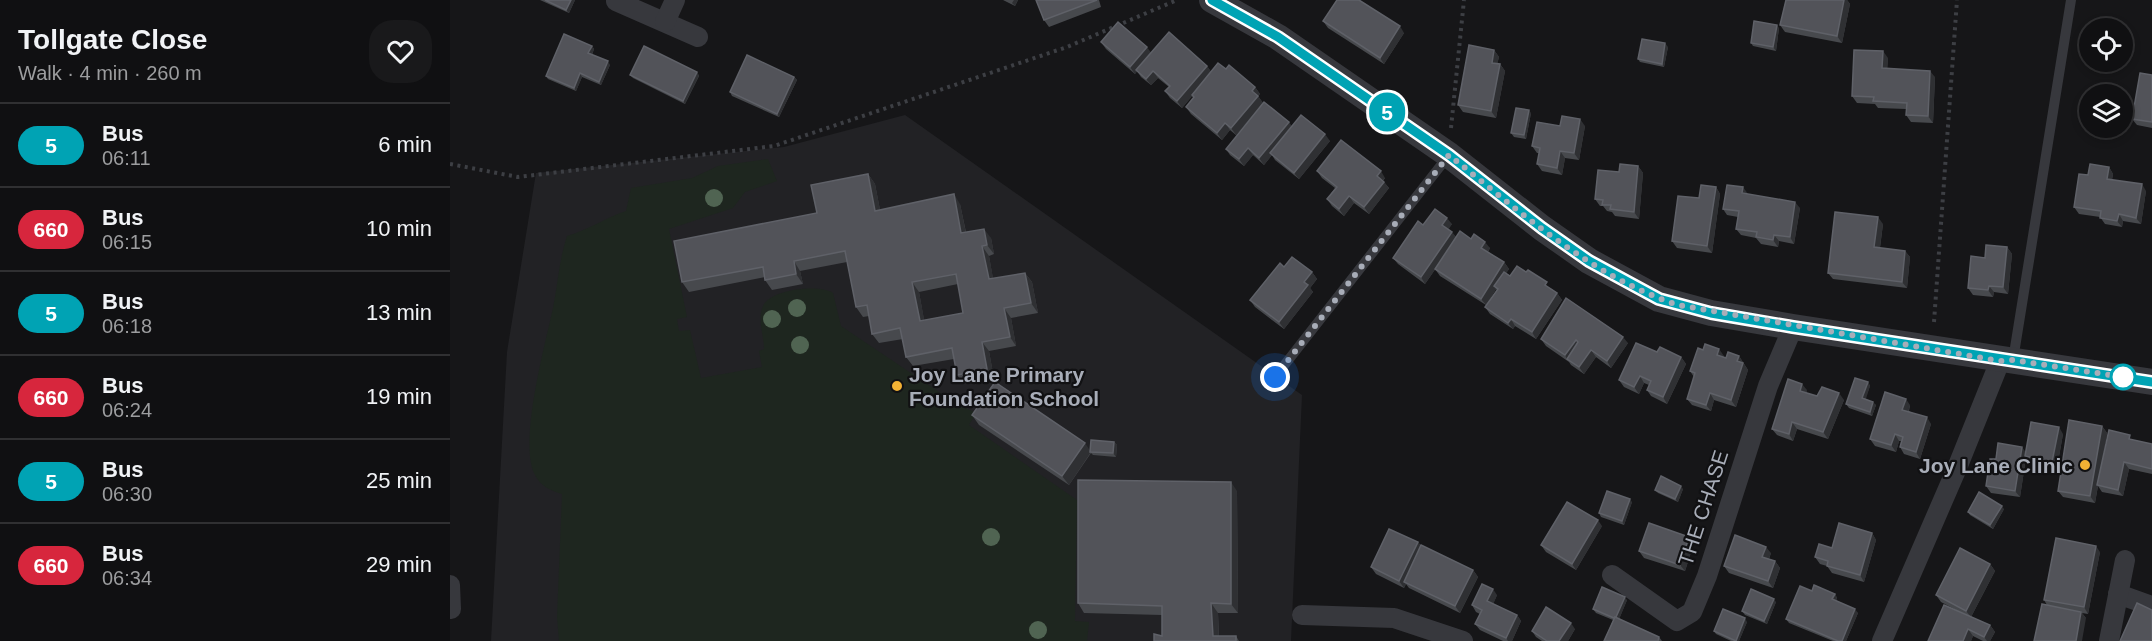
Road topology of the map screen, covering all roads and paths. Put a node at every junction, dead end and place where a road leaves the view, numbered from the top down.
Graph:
1 (675, 0) edge
2 (1178, 0) edge
3 (1212, 0) edge
4 (1464, 0) edge
5 (1957, 0) edge
6 (2071, 0) edge
7 (616, 1) edge
8 (665, 22) junction
9 (698, 37) dead end
10 (1449, 155) junction
11 (450, 164) edge
12 (1793, 327) junction
13 (1932, 349) junction
14 (2007, 360) junction
15 (1275, 377) dead end
16 (2152, 382) edge
17 (2125, 560) dead end
18 (1612, 575) dead end
19 (450, 585) edge
20 (2118, 594) junction
21 (2152, 606) edge
22 (451, 609) edge
23 (1302, 615) dead end
24 (1462, 641) edge
25 (1882, 641) edge
26 (2109, 641) edge

1 - 8 street
2 - 11 path
3 - 10 street
4 - 10 path
5 - 13 path
6 - 14 lane
7 - 8 street
8 - 9 street
10 - 12 street
10 - 15 lane
12 - 13 street
12 - 18 street, THE CHASE
13 - 14 street
14 - 16 street
14 - 25 street
17 - 20 street
19 - 22 street
20 - 21 street
20 - 26 street
23 - 24 street

